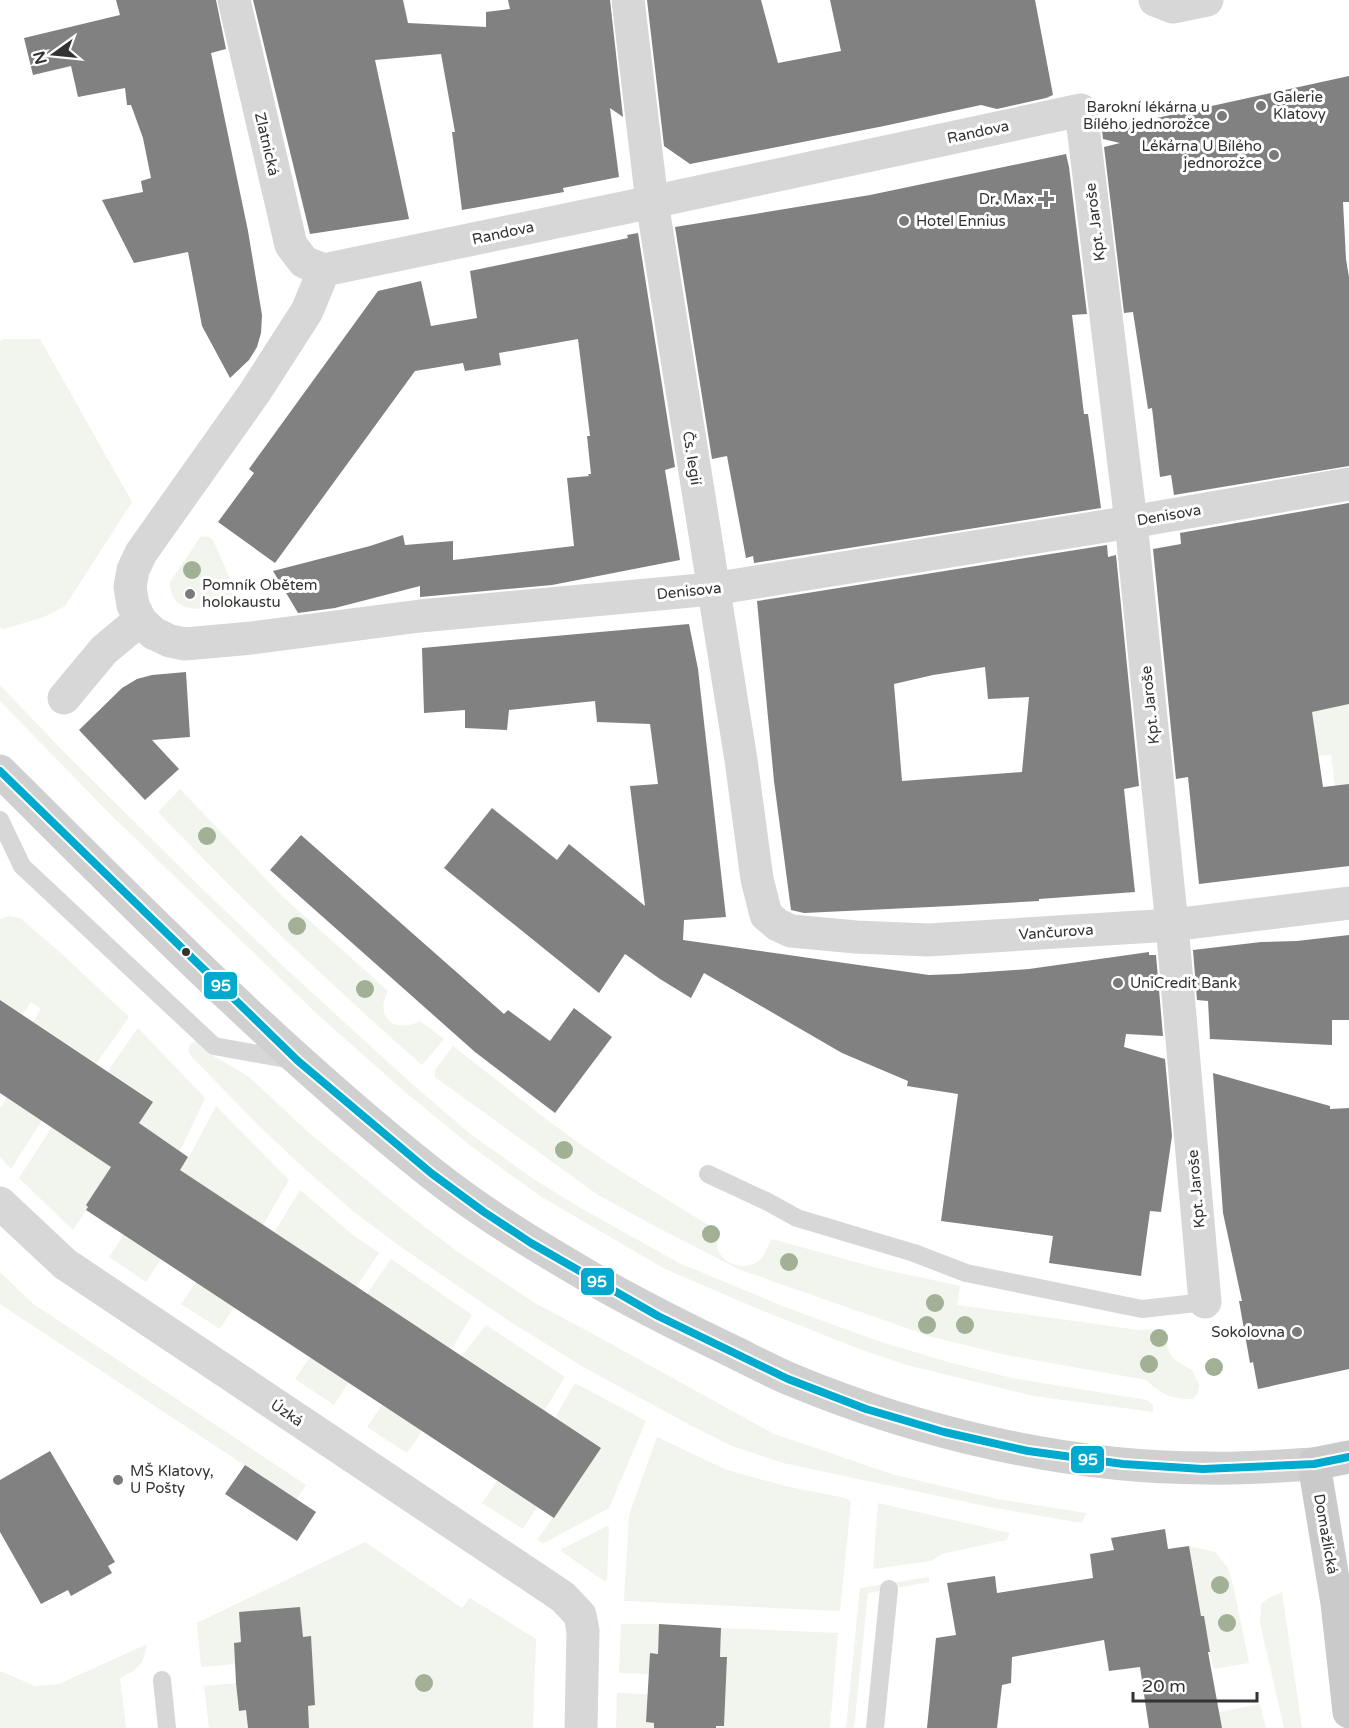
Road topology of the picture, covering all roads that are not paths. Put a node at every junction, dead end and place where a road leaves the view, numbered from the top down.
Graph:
1 (234, 0) edge
2 (628, 0) edge
3 (1155, 0) edge
4 (1207, 0) edge
5 (1081, 110) joint
6 (652, 202) junction
7 (324, 270) junction
8 (1349, 484) edge
9 (1131, 522) junction
10 (712, 589) junction
11 (140, 620) junction
12 (64, 698) dead end
13 (0, 771) edge
14 (0, 819) edge
15 (1349, 903) edge
16 (766, 915) joint
17 (1172, 925) junction
18 (298, 1061) junction
19 (708, 1173) dead end
20 (0, 1203) edge
21 (1205, 1302) joint
22 (1349, 1457) edge
23 (1314, 1464) junction
24 (889, 1589) dead end
25 (162, 1680) dead end
26 (1349, 1712) edge
27 (167, 1728) edge
28 (581, 1728) edge
29 (875, 1728) edge

1 - 7 street, Zlatnická
2 - 6 street, Čs. legií
3 - 4 street
5 - 6 street, Randova
5 - 9 street, Kpt. Jaroše
6 - 7 street, Randova
6 - 10 street, Čs. legií
7 - 11 street
8 - 9 street, Denisova
9 - 10 street, Denisova
9 - 17 street, Kpt. Jaroše
10 - 11 street, Denisova
10 - 16 street, Čs. legií
11 - 12 street
13 - 18 main road
14 - 18 lane
15 - 17 street, Vančurova
16 - 17 street, Vančurova
17 - 21 street, Kpt. Jaroše
18 - 23 main road
19 - 21 lane
20 - 28 street, Úzká
22 - 23 main road
23 - 26 main road, Domažlická
24 - 29 lane
25 - 27 lane

